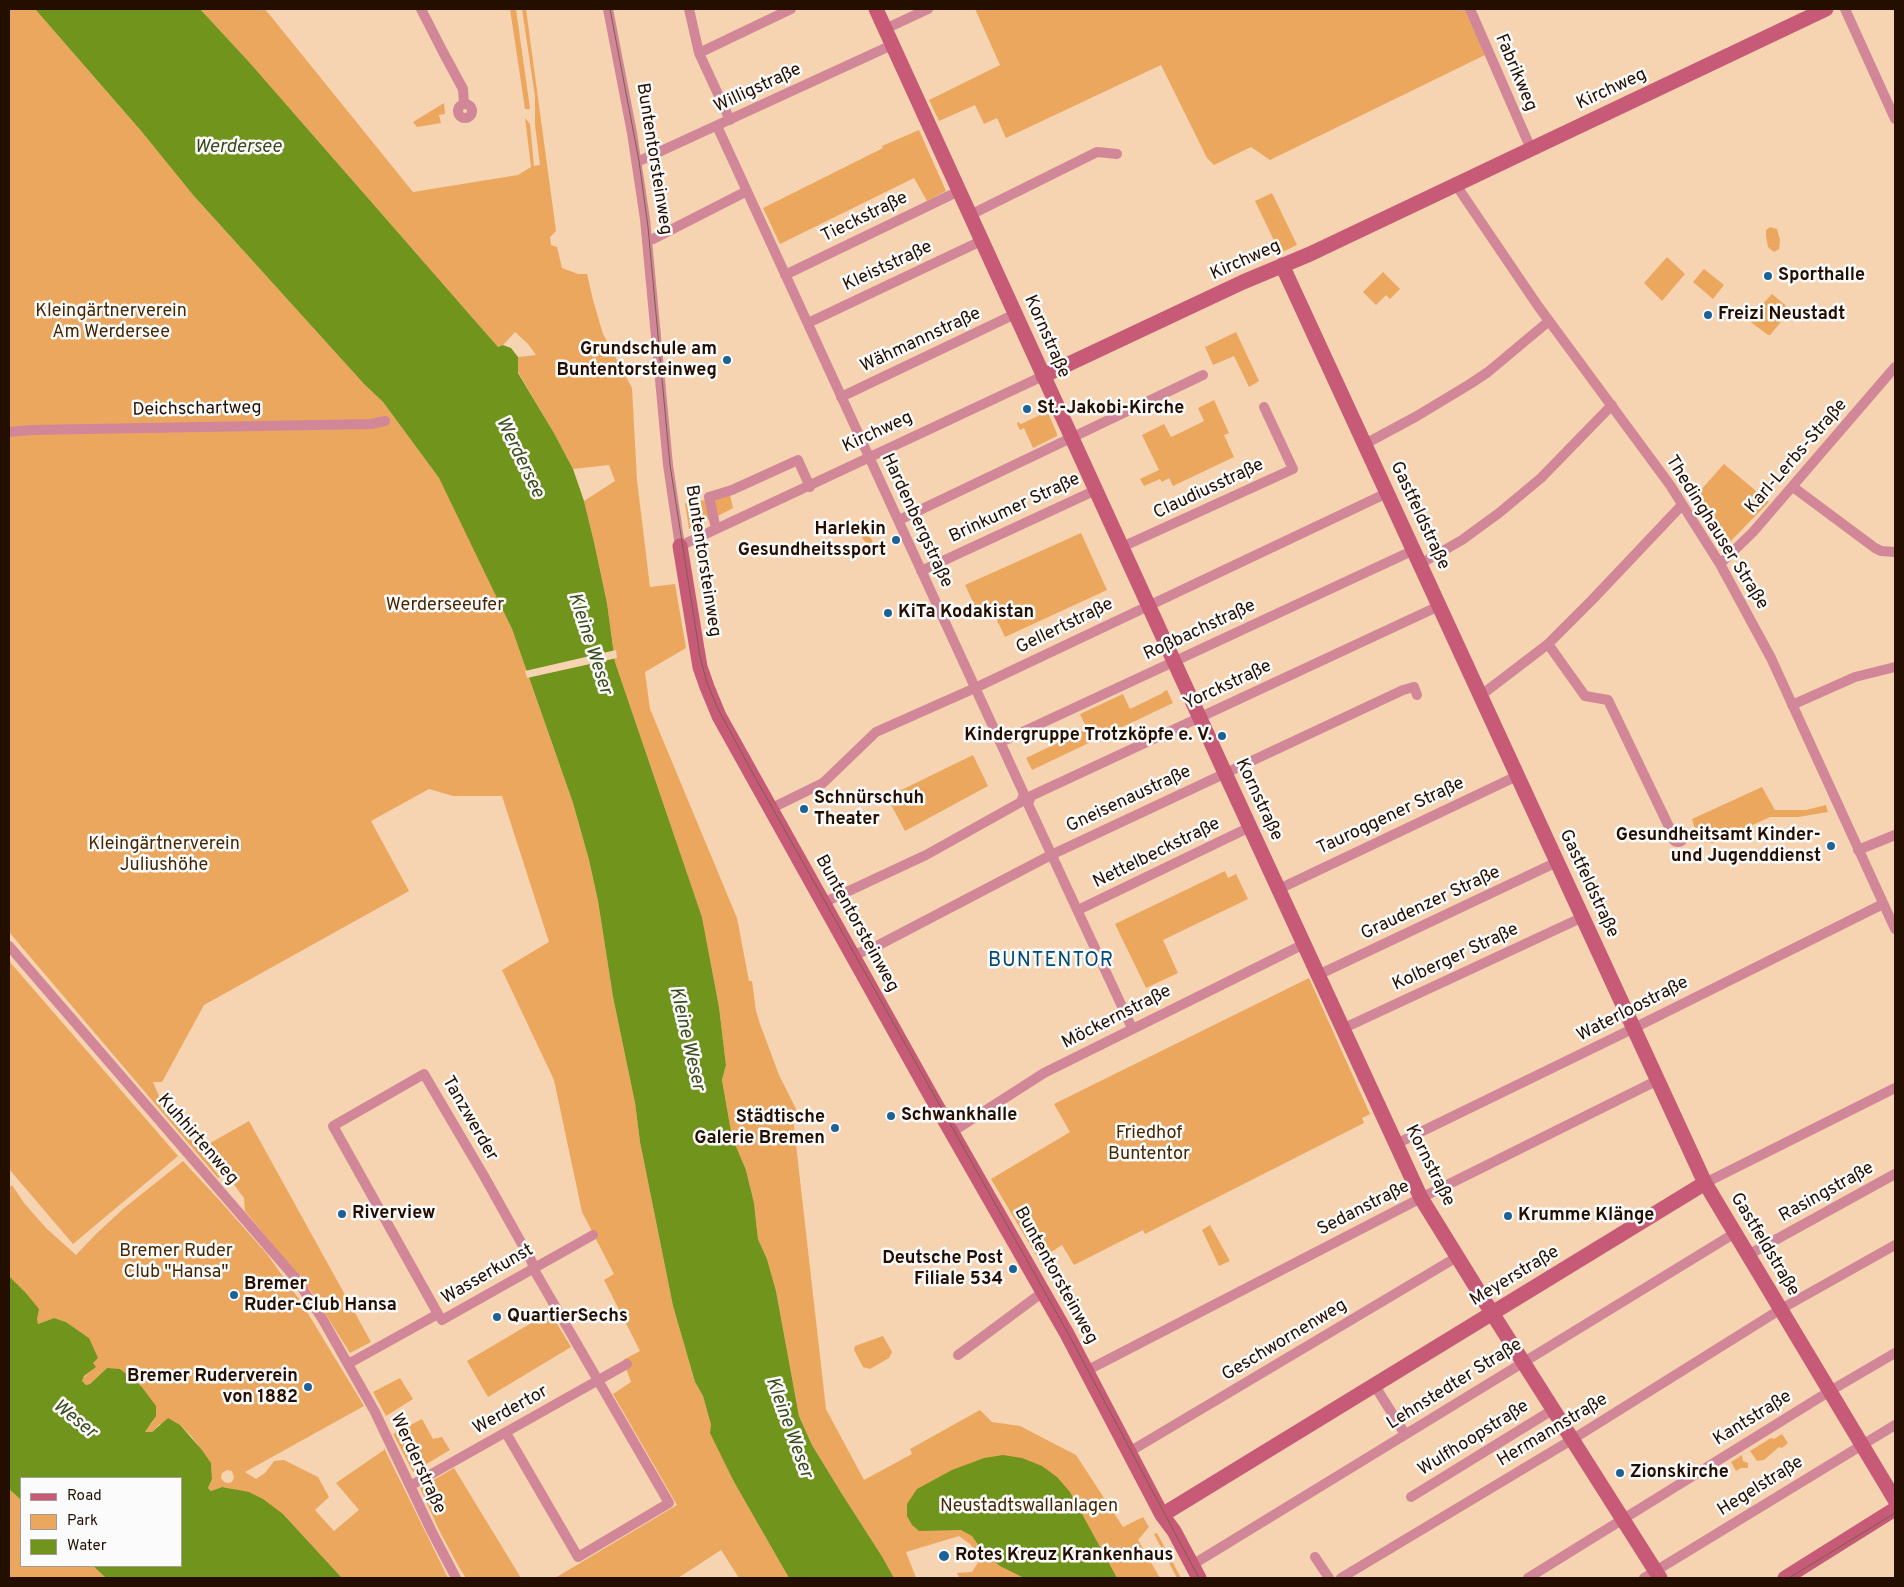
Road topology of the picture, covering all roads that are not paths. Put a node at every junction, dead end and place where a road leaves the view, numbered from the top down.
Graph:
1 (422, 9) edge
2 (608, 9) edge
3 (689, 9) edge
4 (791, 9) edge
5 (876, 9) edge
6 (928, 9) edge
7 (1470, 9) edge
8 (1826, 9) edge
9 (1845, 9) edge
10 (885, 29) junction
11 (892, 45) junction
12 (699, 53) junction
13 (464, 104) dead end
14 (1895, 119) edge
15 (730, 120) junction
16 (717, 126) junction
17 (1531, 149) junction
18 (1117, 154) dead end
19 (637, 162) junction
20 (1456, 184) junction
21 (959, 191) junction
22 (747, 192) junction
23 (970, 215) junction
24 (647, 240) junction
25 (982, 241) junction
26 (1282, 265) junction
27 (785, 275) junction
28 (1015, 314) junction
29 (1549, 321) junction
30 (808, 324) junction
31 (1895, 367) edge
32 (1203, 375) dead end
33 (1043, 376) junction
34 (841, 397) junction
35 (1612, 405) junction
36 (1264, 407) dead end
37 (385, 421) dead end
38 (9, 432) edge
39 (1071, 438) junction
40 (1365, 444) junction
41 (869, 457) junction
42 (810, 486) junction
43 (1793, 487) junction
44 (1096, 490) junction
45 (1387, 493) junction
46 (1682, 504) junction
47 (899, 520) junction
48 (716, 529) junction
49 (680, 546) junction
50 (1122, 547) junction
51 (1895, 552) edge
52 (1417, 557) junction
53 (1720, 564) junction
54 (921, 571) junction
55 (1148, 605) junction
56 (1440, 606) junction
57 (1548, 644) junction
58 (1174, 661) junction
59 (1895, 667) edge
60 (975, 688) junction
61 (1417, 695) dead end
62 (1480, 696) junction
63 (1792, 706) junction
64 (1200, 717) junction
65 (1001, 742) junction
66 (1225, 773) junction
67 (1518, 776) junction
68 (1028, 795) junction
69 (770, 809) junction
70 (1250, 827) junction
71 (1672, 834) dead end
72 (1895, 835) edge
73 (1858, 850) junction
74 (1051, 855) junction
75 (1558, 862) junction
76 (1279, 888) junction
77 (823, 903) junction
78 (1883, 904) junction
79 (1078, 910) junction
80 (1583, 917) junction
81 (1895, 929) edge
82 (1304, 944) junction
83 (9, 946) edge
84 (853, 956) junction
85 (1318, 975) junction
86 (1634, 1027) junction
87 (1132, 1028) junction
88 (1342, 1029) junction
89 (1658, 1080) junction
90 (1895, 1088) edge
91 (952, 1132) junction
92 (1396, 1144) junction
93 (1895, 1174) edge
94 (1705, 1183) junction
95 (1421, 1198) junction
96 (1735, 1234) junction
97 (593, 1235) dead end
98 (1895, 1245) edge
99 (1748, 1254) junction
100 (1458, 1258) junction
101 (533, 1268) junction
102 (1043, 1292) junction
103 (1781, 1309) junction
104 (1492, 1313) junction
105 (438, 1314) junction
106 (1895, 1353) edge
107 (958, 1355) dead end
108 (1524, 1362) junction
109 (348, 1364) junction
110 (627, 1364) dead end
111 (1086, 1371) junction
112 (598, 1380) junction
113 (1375, 1386) junction
114 (1830, 1391) junction
115 (1554, 1409) junction
116 (1895, 1425) edge
117 (506, 1433) junction
118 (1405, 1434) junction
119 (1573, 1439) junction
120 (1862, 1444) junction
121 (1129, 1452) junction
122 (410, 1486) junction
123 (1411, 1497) dead end
124 (1895, 1500) edge
125 (1895, 1509) edge
126 (1162, 1515) junction
127 (1622, 1519) junction
128 (1895, 1520) edge
129 (1315, 1557) dead end
130 (1194, 1574) edge
131 (1653, 1576) edge
132 (456, 1578) edge
133 (1329, 1578) edge
134 (1341, 1578) edge
135 (1528, 1578) edge
136 (1785, 1578) edge
137 (1800, 1578) edge

1 - 13 street
2 - 19 street, Buntentorsteinweg
3 - 12 street
4 - 12 street
5 - 10 street, Kornstraße
6 - 10 street
7 - 17 street, Fabrikweg
8 - 17 street, Kirchweg
9 - 14 street
10 - 11 street, Kornstraße
11 - 15 street, Willigstraße
11 - 21 street, Kornstraße
12 - 15 street
15 - 16 street, Willigstraße
16 - 19 street, Willigstraße
16 - 22 street, Hardenbergstraße
17 - 20 street, Kirchweg
18 - 23 street
19 - 24 street, Buntentorsteinweg
20 - 26 street, Kirchweg
20 - 29 street, Thedinghauser Straße
21 - 23 street, Kornstraße
21 - 27 street, Tieckstraße
22 - 24 street
22 - 27 street, Hardenbergstraße
23 - 25 street, Kornstraße
24 - 49 street, Buntentorsteinweg
25 - 28 street, Kornstraße
25 - 30 street, Kleiststraße
26 - 33 street, Kirchweg
26 - 40 street, Gastfeldstraße
27 - 30 street, Hardenbergstraße
28 - 33 street, Kornstraße
28 - 34 street, Wähmannstraße
29 - 35 street, Thedinghauser Straße
29 - 40 street
30 - 34 street, Hardenbergstraße
31 - 43 street, Karl-Lerbs-Straße
32 - 39 street
33 - 39 street, Kornstraße
33 - 41 street, Kirchweg
34 - 41 street, Hardenbergstraße
35 - 46 street, Thedinghauser Straße
35 - 52 street, Roßbachstraße
36 - 50 street, Claudiusstraße
37 - 38 street, Deichschartweg
39 - 44 street, Kornstraße
39 - 47 street
40 - 45 street, Gastfeldstraße
41 - 42 street, Kirchweg
41 - 47 street, Hardenbergstraße
42 - 48 street, Kirchweg
42 - 48 street
43 - 51 street
43 - 53 street, Karl-Lerbs-Straße
44 - 50 street, Kornstraße
44 - 54 street, Brinkumer Straße
45 - 52 street, Gastfeldstraße
45 - 55 street, Gellertstraße
46 - 53 street, Thedinghauser Straße
46 - 57 street
47 - 54 street, Hardenbergstraße
48 - 49 street, Kirchweg
49 - 69 street, Buntentorsteinweg
50 - 55 street, Kornstraße
52 - 56 street, Gastfeldstraße
52 - 58 street, Roßbachstraße
53 - 63 street, Thedinghauser Straße
54 - 60 street, Hardenbergstraße
55 - 58 street, Kornstraße
55 - 60 street, Gellertstraße
56 - 62 street, Gastfeldstraße
56 - 64 street, Yorckstraße
57 - 62 street
57 - 71 street
58 - 64 street, Kornstraße
58 - 65 street, Roßbachstraße
59 - 63 street
60 - 65 street, Hardenbergstraße
60 - 69 street, Gellertstraße
61 - 66 street, Gneisenaustraße
62 - 67 street, Gastfeldstraße
63 - 73 street, Thedinghauser Straße
64 - 66 street, Kornstraße
64 - 68 street, Yorckstraße
65 - 68 street, Hardenbergstraße
66 - 70 street, Kornstraße
66 - 74 street, Gneisenaustraße
67 - 75 street, Gastfeldstraße
67 - 76 street, Tauroggener Straße
68 - 74 street, Hardenbergstraße
68 - 77 street, Yorckstraße
69 - 77 street, Buntentorsteinweg
70 - 76 street, Kornstraße
70 - 79 street, Nettelbeckstraße
72 - 73 street
73 - 78 street, Thedinghauser Straße
74 - 79 street, Hardenbergstraße
74 - 84 street, Gneisenaustraße
75 - 80 street, Gastfeldstraße
75 - 85 street, Graudenzer Straße
76 - 82 street, Kornstraße
77 - 84 street, Buntentorsteinweg
78 - 81 street, Thedinghauser Straße
78 - 86 street, Waterloostraße
79 - 87 street, Hardenbergstraße
80 - 86 street, Gastfeldstraße
80 - 88 street, Kolberger Straße
82 - 85 street, Kornstraße
82 - 87 street, Möckernstraße
83 - 109 street, Kuhhirtenweg
84 - 91 street, Buntentorsteinweg
85 - 88 street, Kornstraße
86 - 89 street, Gastfeldstraße
86 - 92 street, Waterloostraße
87 - 91 street, Möckernstraße
88 - 92 street, Kornstraße
89 - 94 street, Gastfeldstraße
89 - 95 street, Sedanstraße
90 - 94 street, Meyerstraße
91 - 102 street, Buntentorsteinweg
92 - 95 street, Kornstraße
93 - 99 street, Rasingstraße
94 - 96 street, Gastfeldstraße
94 - 104 street, Meyerstraße
95 - 100 street, Kornstraße
95 - 111 street, Sedanstraße
96 - 99 street, Gastfeldstraße
96 - 108 street, Lehnstedter Straße
97 - 101 street, Wasserkunst
98 - 103 street, Hermannstraße
99 - 103 street, Gastfeldstraße
100 - 104 street, Kornstraße
100 - 121 street, Geschwornenweg
101 - 105 street, Wasserkunst
101 - 105 street, Tanzwerder
101 - 112 street, Tanzwerder
102 - 107 street
102 - 111 street, Buntentorsteinweg
103 - 114 street, Gastfeldstraße
103 - 119 street, Hermannstraße
104 - 108 street, Kornstraße
104 - 113 street, Meyerstraße
105 - 109 street, Wasserkunst
106 - 114 street, Kantstraße
108 - 115 street, Kornstraße
108 - 118 street, Lehnstedter Straße
109 - 122 street, Werderstraße
110 - 112 street, Werdertor
111 - 121 street, Buntentorsteinweg
112 - 117 street, Werdertor
112 - 117 street, Tanzwerder
113 - 118 street
113 - 126 street, Meyerstraße
114 - 120 street, Gastfeldstraße
114 - 127 street, Kantstraße
115 - 119 street, Kornstraße
115 - 123 street, Wulfhoopstraße
116 - 120 street, Hegelstraße
117 - 122 street, Werdertor
118 - 130 street, Lehnstedter Straße
119 - 127 street, Kornstraße
119 - 134 street, Hermannstraße
120 - 124 street, Gastfeldstraße
120 - 131 street, Hegelstraße
121 - 126 street, Buntentorsteinweg
122 - 132 street, Werderstraße
125 - 136 street
126 - 130 street, Buntentorsteinweg
127 - 131 street, Kornstraße
127 - 135 street, Kantstraße
128 - 137 street
129 - 133 street

